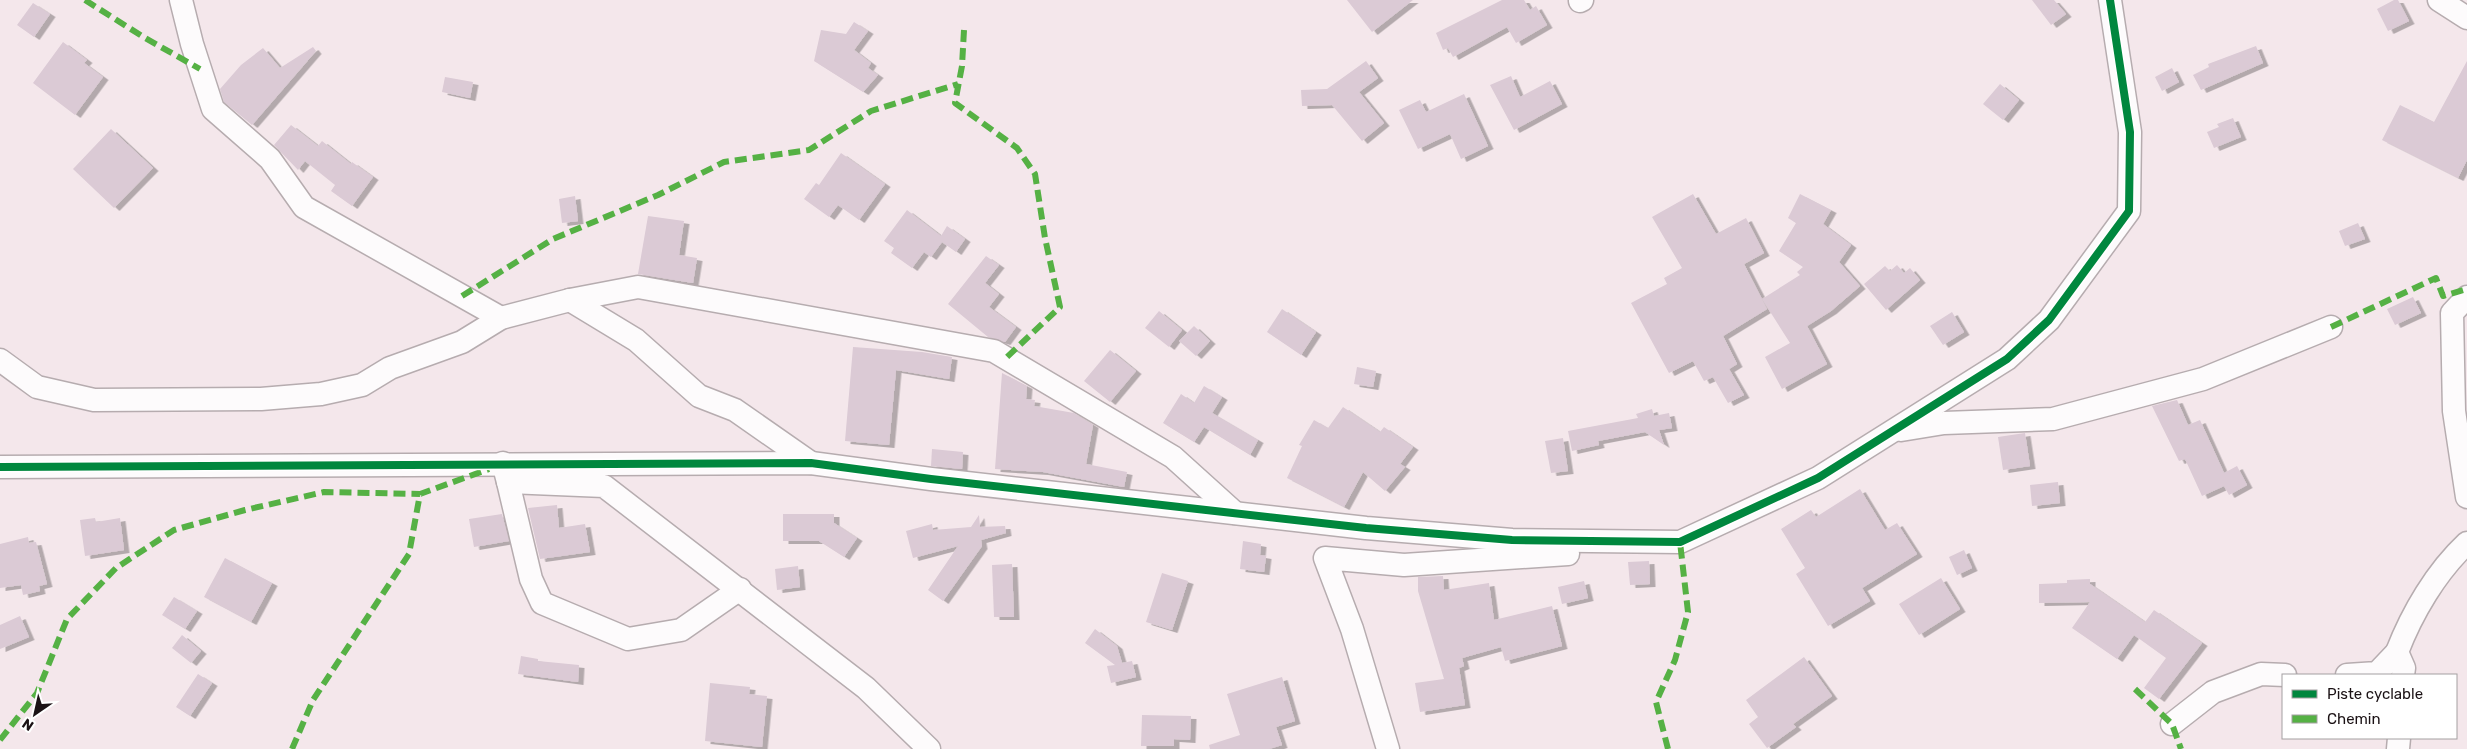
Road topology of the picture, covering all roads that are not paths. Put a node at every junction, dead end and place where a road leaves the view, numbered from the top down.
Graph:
1 (181, 0) edge
2 (2110, 0) edge
3 (2439, 0) edge
4 (2467, 18) edge
5 (2467, 297) edge
6 (570, 300) junction
7 (501, 318) junction
8 (2331, 327) dead end
9 (0, 360) edge
10 (1891, 432) junction
11 (811, 463) junction
12 (0, 467) edge
13 (505, 473) junction
14 (2467, 497) edge
15 (1236, 513) junction
16 (1627, 541) junction
17 (2467, 543) edge
18 (740, 589) junction
19 (2397, 652) junction
20 (2357, 674) edge
21 (2403, 674) edge
22 (2282, 675) edge
23 (2172, 724) dead end
24 (930, 749) edge
25 (1388, 749) edge

1 - 7 street
2 - 10 street
3 - 4 street
5 - 14 street
6 - 7 street
6 - 11 street
6 - 15 street
7 - 9 street
8 - 10 street
10 - 16 street
11 - 13 street
11 - 15 street
12 - 13 street
13 - 18 street
13 - 18 street
15 - 16 street
16 - 25 street
17 - 19 street
18 - 24 street
19 - 20 street
19 - 21 street
22 - 23 street

